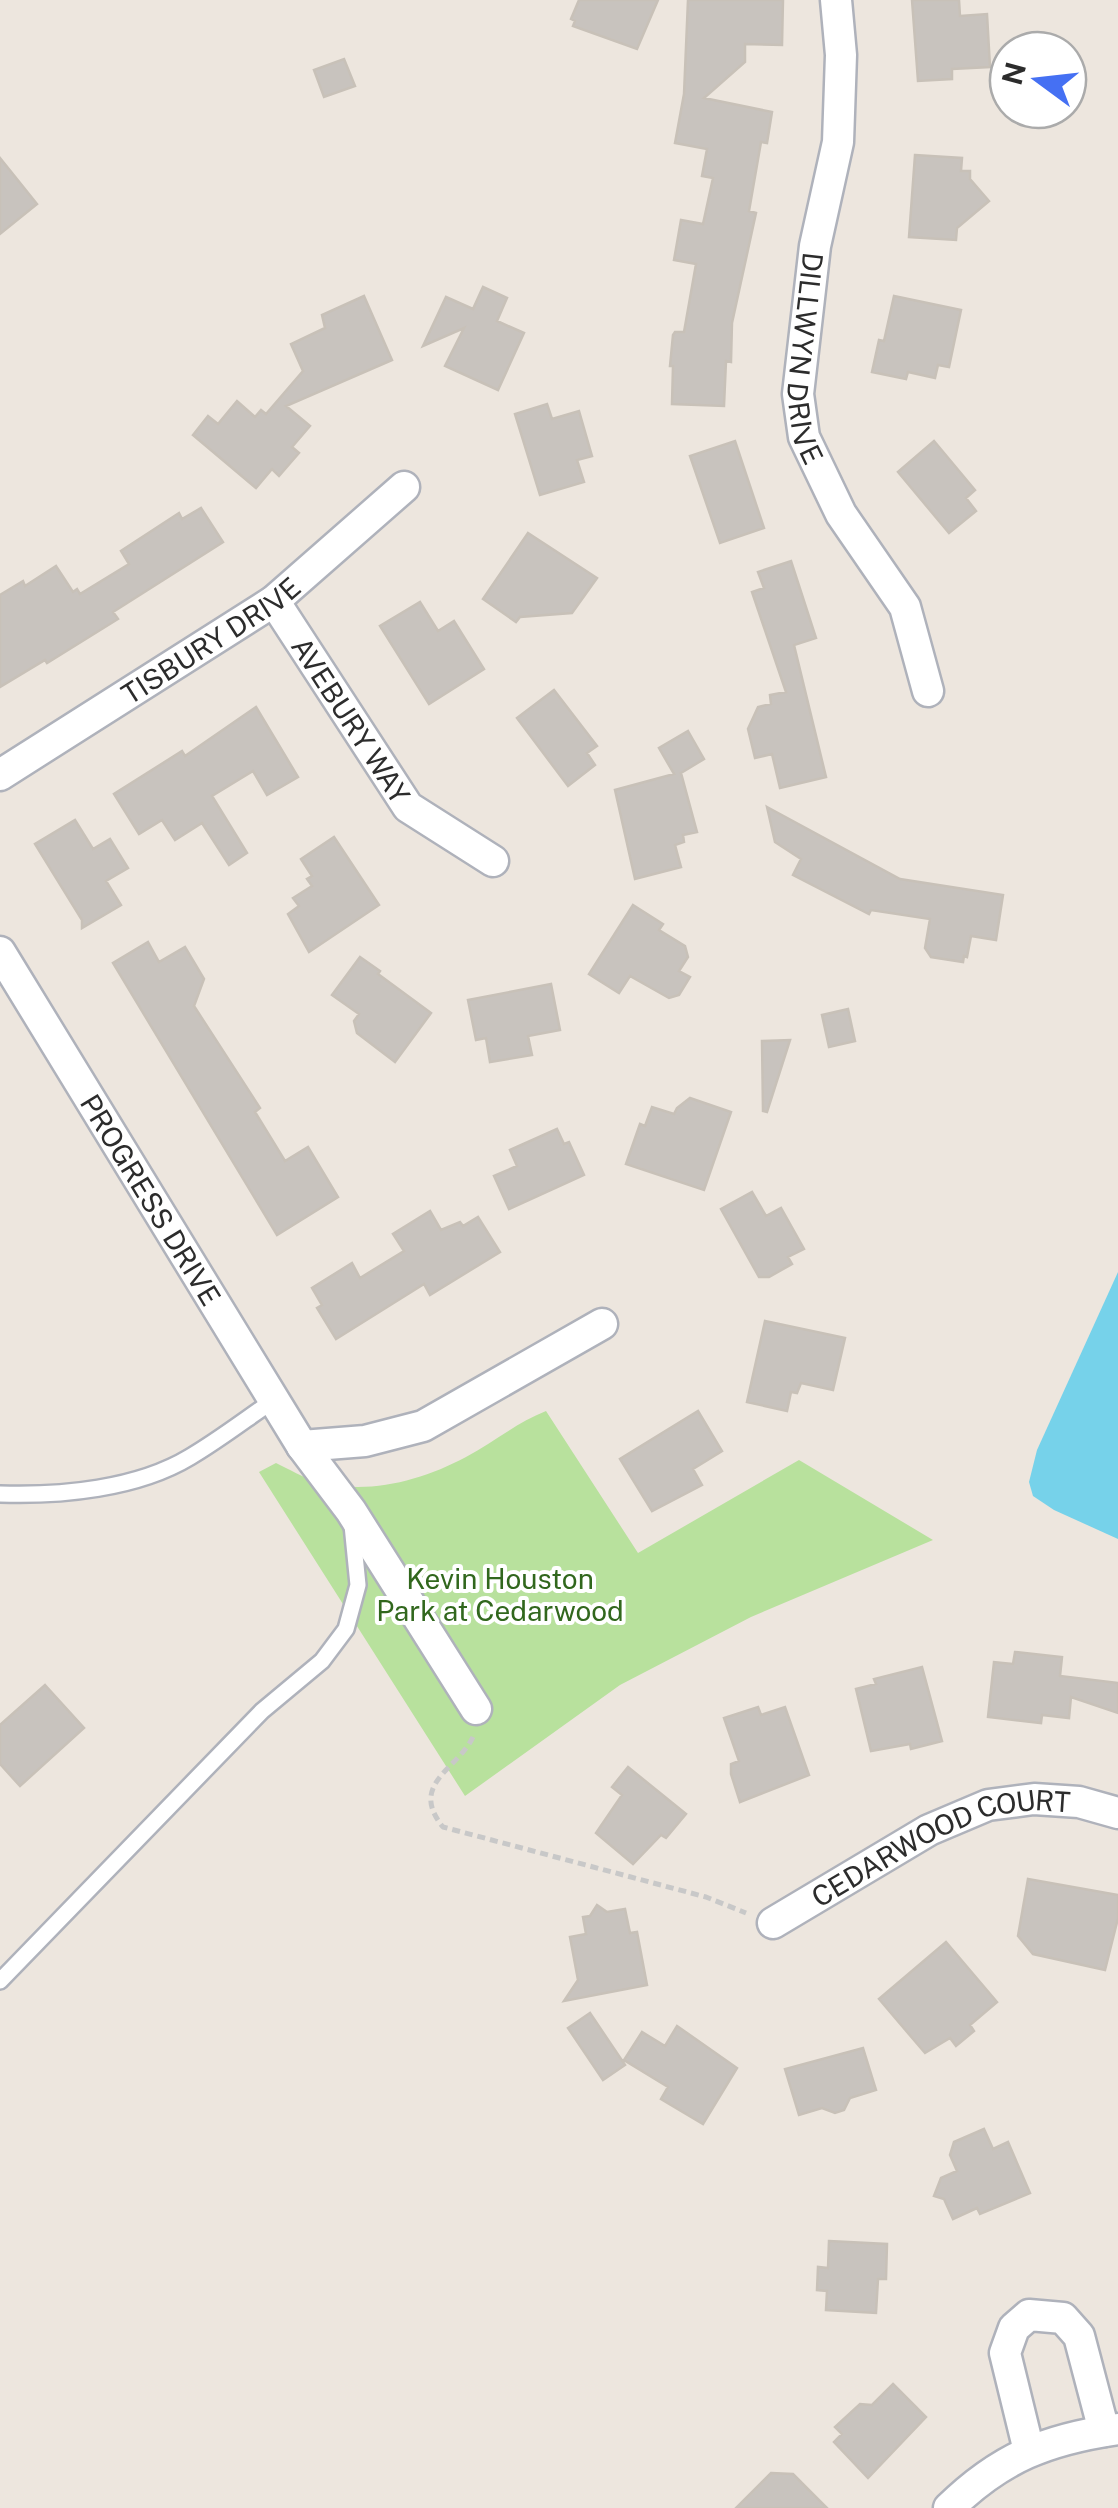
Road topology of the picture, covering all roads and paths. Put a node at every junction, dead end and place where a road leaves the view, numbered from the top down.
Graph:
1 (836, 0) edge
2 (404, 487) dead end
3 (274, 601) junction
4 (928, 692) dead end
5 (0, 775) edge
6 (493, 861) dead end
7 (0, 952) edge
8 (602, 1324) dead end
9 (274, 1400) junction
10 (302, 1446) junction
11 (0, 1494) edge
12 (351, 1512) junction
13 (476, 1709) joint
14 (1118, 1812) edge
15 (772, 1923) joint
16 (0, 1981) edge
17 (1111, 2430) edge
18 (1029, 2451) junction
19 (950, 2508) edge

1 - 4 street, DILLWYN DRIVE
2 - 3 street, TISBURY DRIVE
3 - 5 street, TISBURY DRIVE
3 - 6 street, AVEBURY WAY
7 - 9 street, PROGRESS DRIVE
8 - 10 street
9 - 10 street, PROGRESS DRIVE
9 - 11 lane
10 - 12 street, PROGRESS DRIVE
12 - 13 street, PROGRESS DRIVE
12 - 16 lane
13 - 15 path
14 - 15 street, CEDARWOOD COURT
17 - 18 street
17 - 18 street
18 - 19 street

